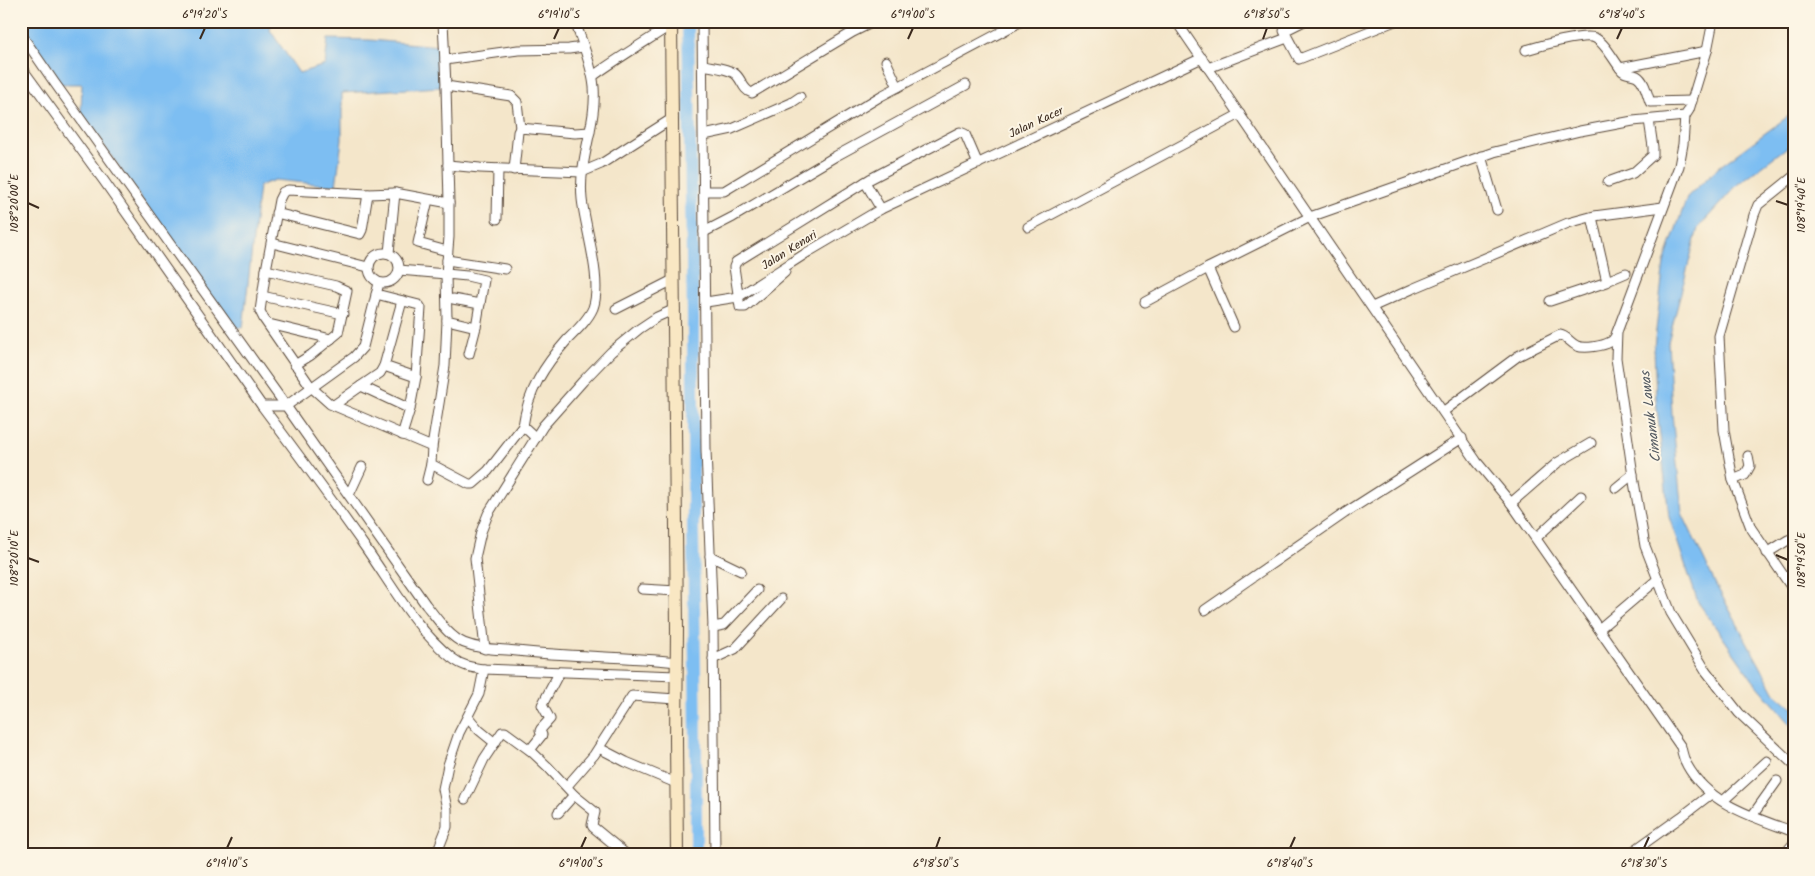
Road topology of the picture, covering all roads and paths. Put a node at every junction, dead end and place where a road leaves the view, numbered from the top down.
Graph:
1 (443, 21) edge
2 (575, 21) edge
3 (702, 21) edge
4 (875, 21) edge
5 (1022, 21) edge
6 (1176, 21) edge
7 (1304, 21) edge
8 (1395, 21) edge
9 (1714, 21) edge
10 (671, 23) edge
11 (21, 34) edge
12 (1287, 38) junction
13 (583, 47) junction
14 (1526, 50) dead end
15 (1707, 51) junction
16 (1202, 58) junction
17 (445, 60) junction
18 (886, 60) dead end
19 (703, 65) junction
20 (21, 67) edge
21 (1208, 68) junction
22 (1620, 68) junction
23 (593, 76) junction
24 (966, 85) dead end
25 (446, 86) junction
26 (898, 87) junction
27 (800, 97) dead end
28 (1692, 101) junction
29 (1240, 114) junction
30 (1685, 116) junction
31 (673, 118) junction
32 (1649, 120) junction
33 (520, 128) junction
34 (590, 132) junction
35 (704, 135) junction
36 (1481, 156) junction
37 (978, 164) junction
38 (448, 165) junction
39 (498, 169) junction
40 (514, 170) junction
41 (582, 172) junction
42 (1794, 176) edge
43 (865, 182) junction
44 (1608, 182) dead end
45 (704, 191) junction
46 (395, 192) junction
47 (368, 194) junction
48 (428, 200) junction
49 (449, 203) junction
50 (1663, 207) junction
51 (881, 209) junction
52 (1497, 210) dead end
53 (276, 213) junction
54 (1310, 217) junction
55 (1592, 217) junction
56 (497, 219) dead end
57 (1028, 227) dead end
58 (704, 232) junction
59 (272, 243) junction
60 (389, 253) junction
61 (447, 256) junction
62 (368, 267) junction
63 (505, 268) dead end
64 (1208, 268) junction
65 (266, 270) junction
66 (399, 270) junction
67 (1626, 273) dead end
68 (446, 274) junction
69 (673, 280) junction
70 (1607, 281) junction
71 (379, 283) junction
72 (376, 294) junction
73 (262, 296) junction
74 (738, 297) junction
75 (454, 299) dead end
76 (402, 301) junction
77 (1550, 301) dead end
78 (706, 302) junction
79 (1145, 302) dead end
80 (480, 304) junction
81 (1372, 307) junction
82 (616, 309) dead end
83 (675, 309) junction
84 (343, 314) junction
85 (447, 320) junction
86 (269, 324) junction
87 (476, 326) junction
88 (1234, 327) dead end
89 (1617, 332) junction
90 (331, 339) junction
91 (469, 354) dead end
92 (295, 366) junction
93 (384, 366) junction
94 (416, 377) junction
95 (361, 386) junction
96 (311, 387) junction
97 (334, 405) junction
98 (265, 406) junction
99 (284, 406) junction
100 (410, 409) junction
101 (1444, 411) junction
102 (523, 426) junction
103 (402, 435) junction
104 (536, 438) junction
105 (1462, 438) junction
106 (1592, 443) dead end
107 (432, 447) junction
108 (1748, 456) dead end
109 (431, 464) junction
110 (362, 466) dead end
111 (1633, 474) junction
112 (427, 480) dead end
113 (1733, 480) junction
114 (1616, 488) dead end
115 (349, 495) junction
116 (1581, 496) dead end
117 (1511, 503) junction
118 (1536, 538) junction
119 (1794, 538) edge
120 (1767, 554) junction
121 (710, 556) junction
122 (741, 571) dead end
123 (1658, 579) junction
124 (642, 589) dead end
125 (757, 590) dead end
126 (677, 591) junction
127 (1794, 592) edge
128 (781, 600) dead end
129 (1205, 610) dead end
130 (713, 627) junction
131 (1599, 629) junction
132 (486, 649) junction
133 (713, 659) junction
134 (484, 669) junction
135 (677, 669) junction
136 (559, 673) junction
137 (676, 699) junction
138 (468, 718) junction
139 (495, 743) junction
140 (599, 748) junction
141 (530, 750) junction
142 (1767, 761) dead end
143 (1794, 765) edge
144 (1777, 781) dead end
145 (676, 783) junction
146 (567, 786) junction
147 (1710, 794) junction
148 (574, 795) junction
149 (465, 799) dead end
150 (1722, 801) junction
151 (558, 813) dead end
152 (1752, 816) junction
153 (1794, 832) edge
154 (1794, 843) edge
155 (436, 855) edge
156 (627, 855) edge
157 (678, 855) edge
158 (715, 855) edge
159 (1628, 855) edge
160 (1784, 855) edge

1 - 17 street
2 - 13 street
3 - 19 street
4 - 19 street
5 - 26 street
6 - 16 street
7 - 12 street
8 - 12 street
9 - 15 street
10 - 23 street
10 - 31 street
11 - 99 street
12 - 21 street
13 - 17 street
13 - 23 street
14 - 22 street
15 - 22 street
15 - 28 street
16 - 21 street
16 - 37 street, Jalan Kacer
17 - 25 street
18 - 26 street
19 - 35 street
20 - 98 street
21 - 29 street
22 - 28 street
23 - 34 street
24 - 58 street
25 - 33 street
25 - 38 street
26 - 45 street
27 - 35 street
28 - 30 street
29 - 54 street
29 - 57 street
30 - 32 street
30 - 50 street
31 - 41 street
31 - 69 street
32 - 36 street
32 - 44 street
33 - 34 street
33 - 40 street
34 - 41 street
35 - 45 street
36 - 52 street
36 - 54 street
37 - 43 street
37 - 51 street, Jalan Kacer
38 - 39 street
38 - 49 street
39 - 40 street
39 - 56 street
40 - 41 street
41 - 102 street
42 - 113 street
43 - 51 street
43 - 74 street
45 - 58 street
46 - 47 street
46 - 48 street
46 - 60 street
47 - 53 street
47 - 53 street
48 - 49 street
48 - 61 street
49 - 61 street
50 - 55 street
50 - 89 street
51 - 74 street, Jalan Kenari
53 - 59 street
54 - 64 street
54 - 81 street
55 - 70 street
55 - 81 street
58 - 78 street
59 - 62 street
59 - 65 street
60 - 62 street
60 - 66 street
61 - 63 street
61 - 68 street
62 - 71 street
64 - 79 street
64 - 88 street
65 - 73 street
65 - 84 street
66 - 68 street
66 - 71 street
67 - 70 street
68 - 80 street
68 - 85 street
69 - 82 street
69 - 83 street
70 - 77 street
71 - 72 street
72 - 76 street
72 - 96 street
73 - 84 street
73 - 86 street
74 - 78 street
75 - 80 street
76 - 93 street
76 - 94 street
78 - 121 street
80 - 87 street
81 - 101 street
83 - 104 street
83 - 126 street
84 - 90 street
85 - 87 street
85 - 107 street
86 - 90 street
86 - 92 street
87 - 91 street
89 - 101 street
89 - 111 street
90 - 92 street
92 - 96 street
93 - 94 street
93 - 95 street
94 - 100 street
95 - 97 street
95 - 100 street
96 - 97 street
96 - 99 street
97 - 103 street
98 - 99 street
98 - 134 street
99 - 115 street
100 - 103 street
101 - 105 street
102 - 104 street
102 - 109 street
103 - 107 street
104 - 132 street
105 - 117 street
105 - 129 street
106 - 117 street
107 - 109 street
108 - 113 street
109 - 112 street
110 - 115 street
111 - 114 street
111 - 123 street
113 - 120 street
115 - 132 street
116 - 118 street
117 - 118 street
118 - 131 street
119 - 120 street
120 - 127 street
121 - 122 street
121 - 130 street
123 - 131 street
123 - 143 street
124 - 126 street
125 - 130 street
126 - 135 street
128 - 133 street
130 - 133 street
131 - 147 street
132 - 135 street
133 - 158 street
134 - 136 street
134 - 138 street
135 - 136 street
135 - 137 street
136 - 141 street
137 - 140 street
137 - 145 street
138 - 139 street
138 - 155 street
139 - 141 street
139 - 149 street
140 - 145 street
140 - 146 street
141 - 146 street
142 - 150 street
144 - 152 street
145 - 157 street
146 - 148 street
147 - 150 street
147 - 159 street
148 - 151 street
148 - 156 street
150 - 152 street
152 - 153 street
154 - 160 street

